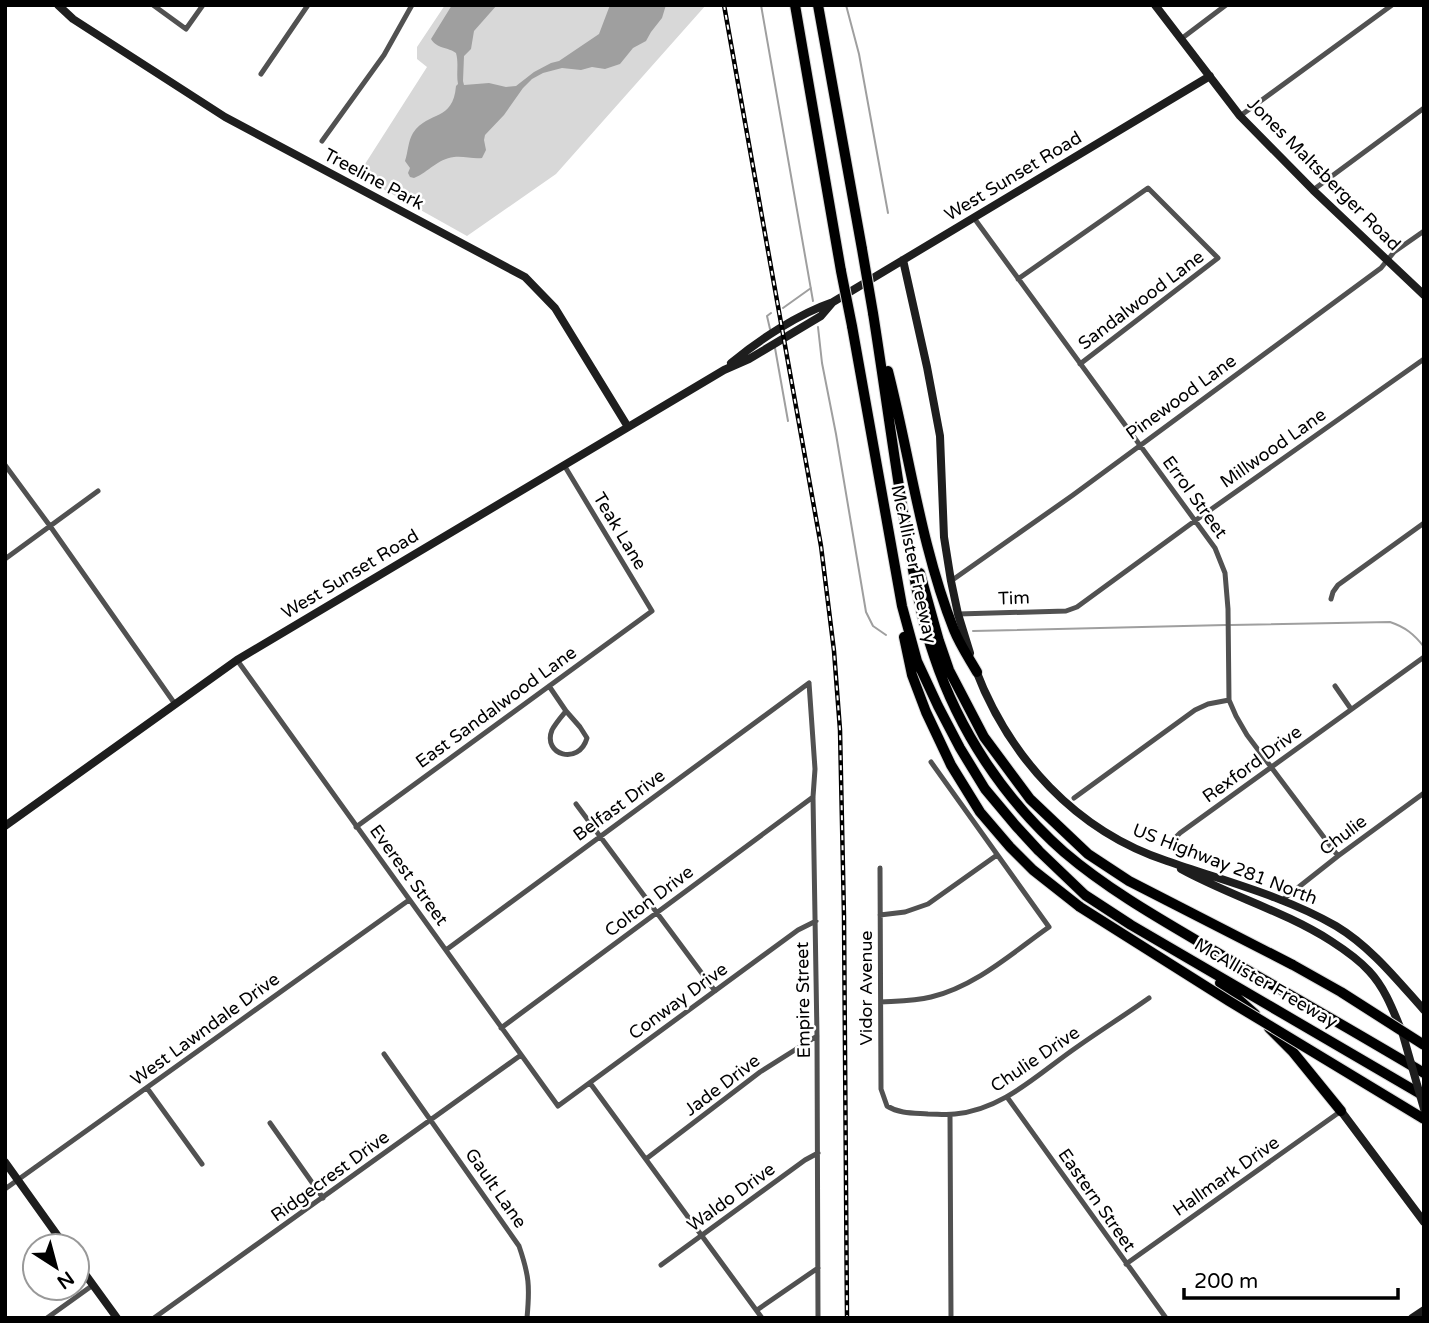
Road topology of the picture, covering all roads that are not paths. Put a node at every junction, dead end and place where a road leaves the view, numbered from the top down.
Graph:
1 (58, 5) edge
2 (153, 5) edge
3 (202, 5) edge
4 (308, 5) edge
5 (412, 5) edge
6 (795, 5) edge
7 (818, 5) edge
8 (1155, 5) edge
9 (1226, 5) edge
10 (1392, 5) edge
11 (1181, 39) junction
12 (261, 74) dead end
13 (1210, 76) junction
14 (1424, 108) edge
15 (1240, 116) junction
16 (322, 141) dead end
17 (1314, 190) junction
18 (974, 218) junction
19 (1424, 231) edge
20 (903, 260) junction
21 (1388, 260) junction
22 (1018, 279) junction
23 (1424, 295) edge
24 (873, 313) junction
25 (1424, 359) edge
26 (1080, 364) junction
27 (628, 427) junction
28 (1139, 446) junction
29 (5, 465) edge
30 (564, 465) junction
31 (98, 491) dead end
32 (902, 506) junction
33 (1196, 520) junction
34 (1424, 523) edge
35 (50, 526) junction
36 (5, 559) edge
37 (951, 581) junction
38 (900, 593) junction
39 (1331, 599) dead end
40 (1072, 610) joint
41 (652, 611) joint
42 (958, 614) junction
43 (1422, 658) edge
44 (237, 660) junction
45 (977, 672) junction
46 (809, 683) joint
47 (549, 686) junction
48 (1335, 686) dead end
49 (1229, 700) junction
50 (175, 704) junction
51 (1351, 709) junction
52 (566, 711) junction
53 (931, 762) dead end
54 (1272, 767) junction
55 (1424, 793) edge
56 (813, 797) junction
57 (1074, 798) dead end
58 (576, 804) dead end
59 (5, 826) edge
60 (356, 827) junction
61 (600, 837) junction
62 (1172, 845) dead end
63 (997, 855) junction
64 (1338, 856) junction
65 (1167, 861) junction
66 (880, 868) dead end
67 (409, 900) junction
68 (1281, 901) junction
69 (657, 913) junction
70 (880, 915) junction
71 (816, 921) junction
72 (446, 950) junction
73 (1194, 961) junction
74 (715, 991) junction
75 (1149, 998) dead end
76 (881, 1002) junction
77 (1424, 1010) edge
78 (501, 1028) junction
79 (817, 1036) junction
80 (1424, 1045) edge
81 (384, 1054) dead end
82 (521, 1055) junction
83 (1424, 1073) edge
84 (590, 1083) junction
85 (147, 1088) junction
86 (1424, 1096) edge
87 (1007, 1097) junction
88 (558, 1106) joint
89 (887, 1106) joint
90 (1424, 1109) edge
91 (1341, 1111) junction
92 (950, 1115) junction
93 (1424, 1119) edge
94 (432, 1120) junction
95 (270, 1123) dead end
96 (818, 1153) junction
97 (646, 1159) junction
98 (5, 1162) edge
99 (202, 1164) dead end
100 (18, 1180) junction
101 (5, 1189) edge
102 (323, 1198) junction
103 (1424, 1222) edge
104 (55, 1232) edge
105 (702, 1236) junction
106 (1126, 1264) junction
107 (662, 1265) dead end
108 (818, 1268) junction
109 (91, 1282) edge
110 (93, 1285) junction
111 (757, 1310) junction
112 (1424, 1310) edge
113 (47, 1318) edge
114 (117, 1318) edge
115 (155, 1318) edge
116 (527, 1318) edge
117 (762, 1318) edge
118 (818, 1318) edge
119 (951, 1318) edge
120 (1166, 1318) edge
121 (1412, 1318) edge

1 - 27 main road, Treeline Park
2 - 3 street
4 - 12 street
5 - 16 street
6 - 38 highway, McAllister Freeway, bridge
7 - 24 highway, McAllister Freeway, bridge
8 - 11 main road, Jones Maltsberger Road
9 - 11 street
10 - 15 street
11 - 13 main road, Jones Maltsberger Road
13 - 15 main road, Jones Maltsberger Road
13 - 18 main road, West Sunset Road
14 - 17 street
15 - 17 main road, Jones Maltsberger Road
17 - 21 main road, Jones Maltsberger Road
18 - 20 main road, West Sunset Road
18 - 22 street, Errol Street
19 - 21 street, Pinewood Lane
20 - 27 main road, West Sunset Road
20 - 37 main road, US Highway 281 North
21 - 23 main road, Jones Maltsberger Road
21 - 28 street, Pinewood Lane
22 - 26 street, Errol Street
22 - 26 street, Sandalwood Lane
24 - 32 highway, McAllister Freeway
24 - 45 highway
25 - 33 street, Millwood Lane
26 - 28 street, Errol Street
27 - 30 main road, West Sunset Road
28 - 33 street, Errol Street
28 - 37 street, Pinewood Lane
29 - 35 street
30 - 41 street, Teak Lane
30 - 44 main road, West Sunset Road
31 - 35 street
32 - 80 highway, bridge
32 - 83 highway, McAllister Freeway
33 - 40 street, Millwood Lane
33 - 49 street, Errol Street
34 - 39 street
35 - 36 street
35 - 50 street
37 - 42 main road, US Highway 281 North
38 - 73 highway, McAllister Freeway
38 - 93 highway, bridge
40 - 42 street, Tim
41 - 47 street, East Sandalwood Lane
42 - 45 main road, US Highway 281 North
43 - 51 street, Rexford Drive
44 - 50 main road, West Sunset Road
44 - 60 street, Everest Street
45 - 65 main road, US Highway 281 North
46 - 56 street, Empire Street
46 - 61 street, Belfast Drive
47 - 52 street
47 - 60 street, East Sandalwood Lane
48 - 51 street
49 - 54 street, Errol Street
49 - 57 street
50 - 59 main road, West Sunset Road
51 - 54 street, Rexford Drive
52 - 52 street
53 - 63 street
54 - 62 street, Rexford Drive
54 - 64 street, Errol Street
55 - 64 street, Chulie
56 - 69 street, Colton Drive
56 - 71 street, Empire Street
58 - 61 street
60 - 67 street, Everest Street
61 - 69 street
61 - 72 street, Belfast Drive
63 - 70 street
63 - 76 street
64 - 68 street, Chulie
65 - 68 main road, US Highway 281 North
65 - 90 main road, bridge
66 - 70 street, Vidor Avenue
67 - 72 street, Everest Street
67 - 85 street, West Lawndale Drive
68 - 77 main road, US Highway 281 North
69 - 74 street
69 - 78 street, Colton Drive
70 - 76 street, Vidor Avenue
71 - 74 street, Conway Drive
71 - 79 street, Empire Street
72 - 78 street, Everest Street
73 - 86 highway, McAllister Freeway
73 - 91 highway
74 - 84 street, Conway Drive
75 - 87 street, Chulie Drive
76 - 89 street, Vidor Avenue
78 - 82 street, Everest Street
79 - 96 street, Empire Street
79 - 97 street, Jade Drive
81 - 94 street, Gault Lane
82 - 88 street, Everest Street
82 - 94 street, Ridgecrest Drive
84 - 88 street, Conway Drive
84 - 97 street
85 - 99 street
85 - 100 street, West Lawndale Drive
87 - 92 street, Chulie Drive
87 - 106 street, Eastern Street
89 - 92 street, Chulie Drive
91 - 103 main road
91 - 106 street, Hallmark Drive
92 - 119 street
94 - 102 street, Ridgecrest Drive
94 - 116 street, Gault Lane
95 - 102 street
96 - 105 street, Waldo Drive
96 - 108 street, Empire Street
97 - 105 street
98 - 100 main road
100 - 101 street, West Lawndale Drive
100 - 104 main road
102 - 115 street, Ridgecrest Drive
105 - 107 street, Waldo Drive
105 - 111 street
106 - 120 street, Eastern Street
108 - 111 street
108 - 118 street, Empire Street
109 - 110 main road
110 - 113 street
110 - 114 main road
111 - 117 street
112 - 121 main road

